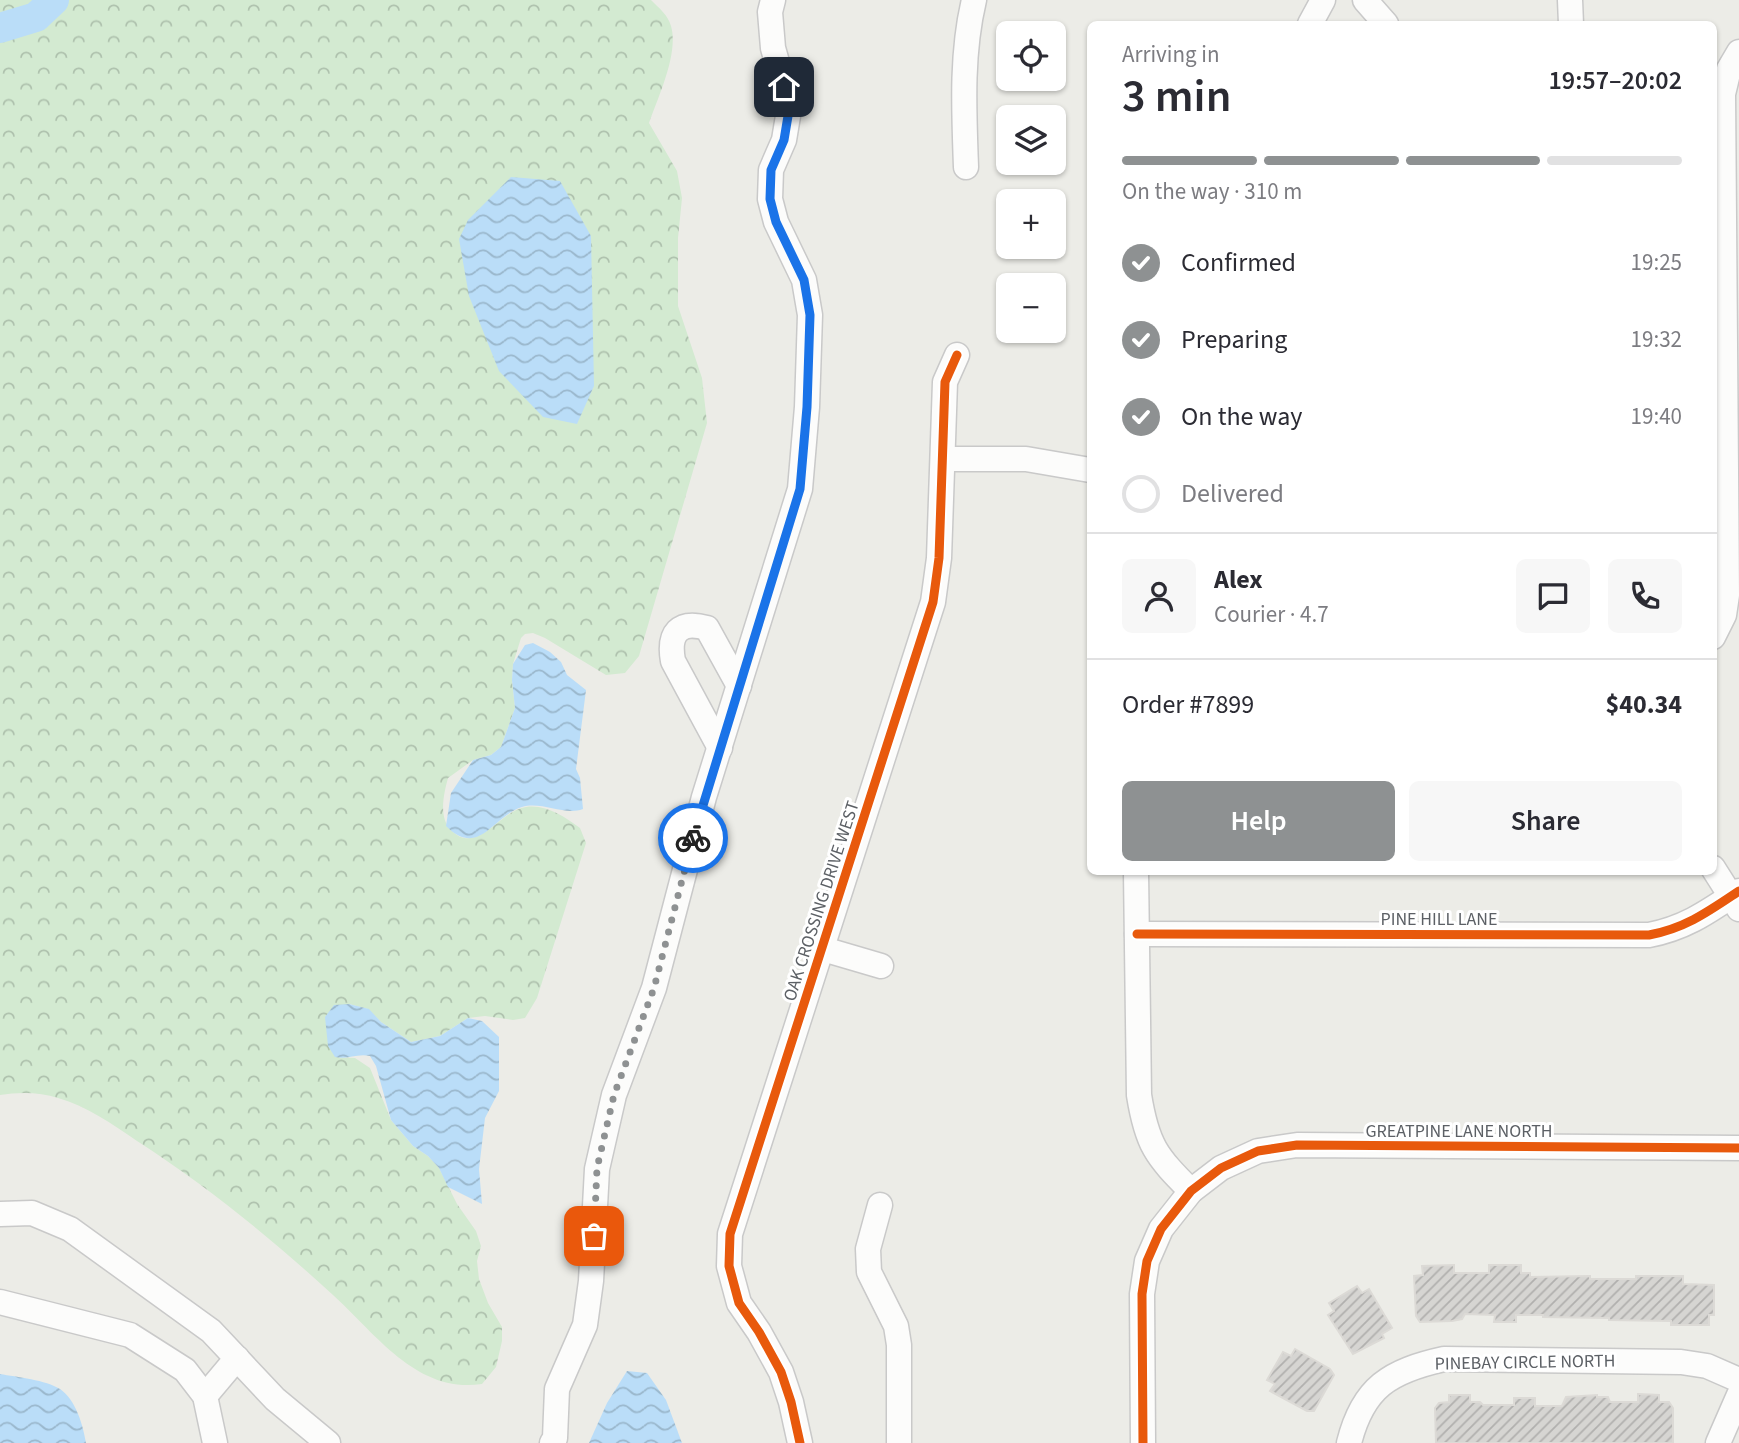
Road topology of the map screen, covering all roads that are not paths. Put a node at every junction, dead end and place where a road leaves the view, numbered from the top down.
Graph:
1 (774, 0) edge
2 (975, 0) edge
3 (1323, 0) edge
4 (1364, 0) edge
5 (1570, 0) edge
6 (1312, 21) edge
7 (1383, 21) edge
8 (1571, 21) edge
9 (1739, 52) edge
10 (966, 167) dead end
11 (957, 355) dead end
12 (943, 459) junction
13 (1087, 469) edge
14 (1717, 629) edge
15 (740, 686) junction
16 (720, 748) junction
17 (1717, 874) edge
18 (1136, 875) edge
19 (1737, 899) edge
20 (1137, 934) junction
21 (823, 949) junction
22 (881, 966) dead end
23 (1739, 1148) edge
24 (1191, 1191) junction
25 (880, 1205) dead end
26 (0, 1214) edge
27 (0, 1303) edge
28 (237, 1358) junction
29 (1739, 1380) edge
30 (1739, 1395) edge
31 (205, 1396) junction
32 (319, 1441) edge
33 (215, 1443) edge
34 (552, 1443) edge
35 (800, 1443) edge
36 (900, 1443) edge
37 (1143, 1443) edge
38 (1349, 1443) edge
39 (1718, 1443) edge

1 - 15 street
2 - 10 street
3 - 6 street
4 - 7 street
5 - 8 street
9 - 14 street
11 - 12 street, OAK CROSSING DRIVE WEST
12 - 13 street
12 - 21 street, OAK CROSSING DRIVE WEST
15 - 16 street
15 - 16 street
16 - 34 street
17 - 19 street
18 - 20 street
19 - 20 street, PINE HILL LANE
20 - 24 street
21 - 22 street
21 - 35 street, OAK CROSSING DRIVE WEST
23 - 24 street, GREATPINE LANE NORTH
24 - 37 street, GREATPINE LANE NORTH
25 - 36 street
26 - 28 street
27 - 31 street
28 - 31 street
28 - 32 street
29 - 38 street, PINEBAY CIRCLE NORTH
30 - 39 street
31 - 33 street

